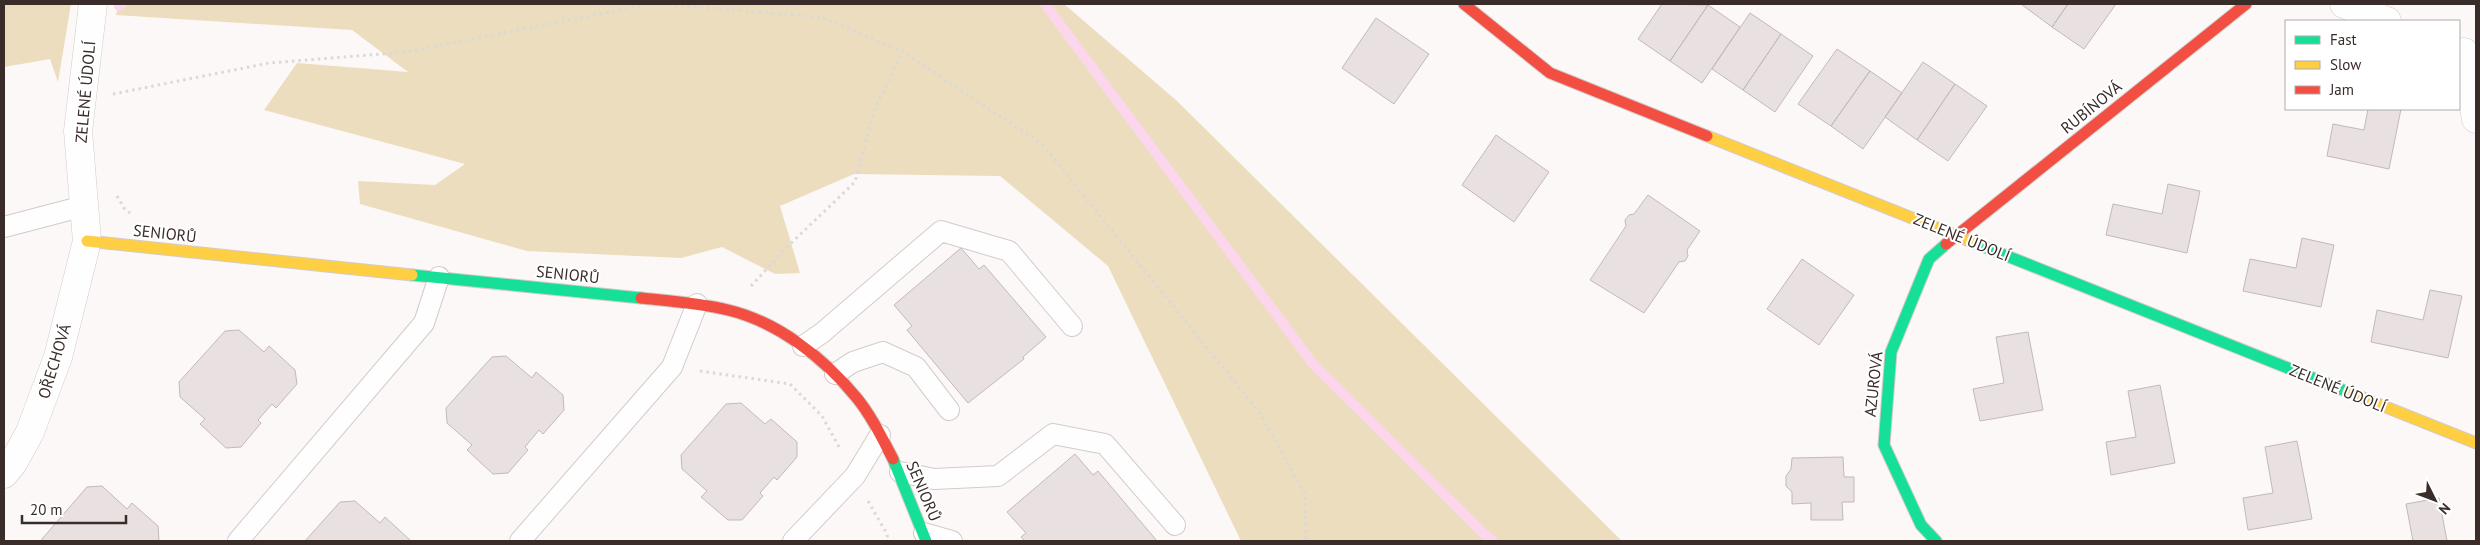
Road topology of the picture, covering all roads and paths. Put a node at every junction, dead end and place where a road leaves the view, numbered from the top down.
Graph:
1 (94, 4) edge
2 (650, 4) edge
3 (655, 4) edge
4 (1464, 4) edge
5 (2246, 4) edge
6 (2344, 4) edge
7 (2384, 20) edge
8 (2466, 45) edge
9 (903, 52) junction
10 (112, 94) dead end
11 (2476, 119) edge
12 (115, 193) dead end
13 (84, 206) junction
14 (136, 217) dead end
15 (4, 226) edge
16 (1956, 235) junction
17 (87, 241) junction
18 (439, 277) junction
19 (755, 281) dead end
20 (697, 304) junction
21 (1072, 326) dead end
22 (803, 346) junction
23 (672, 367) junction
24 (835, 374) junction
25 (949, 410) dead end
26 (880, 435) junction
27 (2476, 443) edge
28 (900, 472) junction
29 (4, 474) edge
30 (854, 476) junction
31 (1176, 525) dead end
32 (925, 537) edge
33 (238, 541) edge
34 (520, 541) edge
35 (793, 541) edge
36 (888, 541) edge
37 (952, 541) edge
38 (1306, 541) edge
39 (1936, 541) edge

1 - 13 street, ZELENÉ ÚDOLÍ
2 - 10 path
3 - 9 path
4 - 16 street, ZELENÉ ÚDOLÍ
5 - 16 street, RUBÍNOVÁ
6 - 7 street
8 - 11 street
9 - 19 path
9 - 38 path
12 - 14 path
13 - 15 lane
13 - 17 street, ZELENÉ ÚDOLÍ
16 - 27 street, ZELENÉ ÚDOLÍ
16 - 39 street, AZUROVÁ
17 - 18 street, SENIORŮ
17 - 29 street, OŘECHOVÁ
18 - 20 street, SENIORŮ
18 - 33 lane
20 - 22 street, SENIORŮ
20 - 23 lane
21 - 22 lane
22 - 24 street, SENIORŮ
23 - 30 path
23 - 34 lane
24 - 25 lane
24 - 26 street, SENIORŮ
26 - 28 street, SENIORŮ
26 - 30 lane
28 - 31 lane
28 - 32 street, SENIORŮ
30 - 35 lane
30 - 36 path
32 - 37 lane

